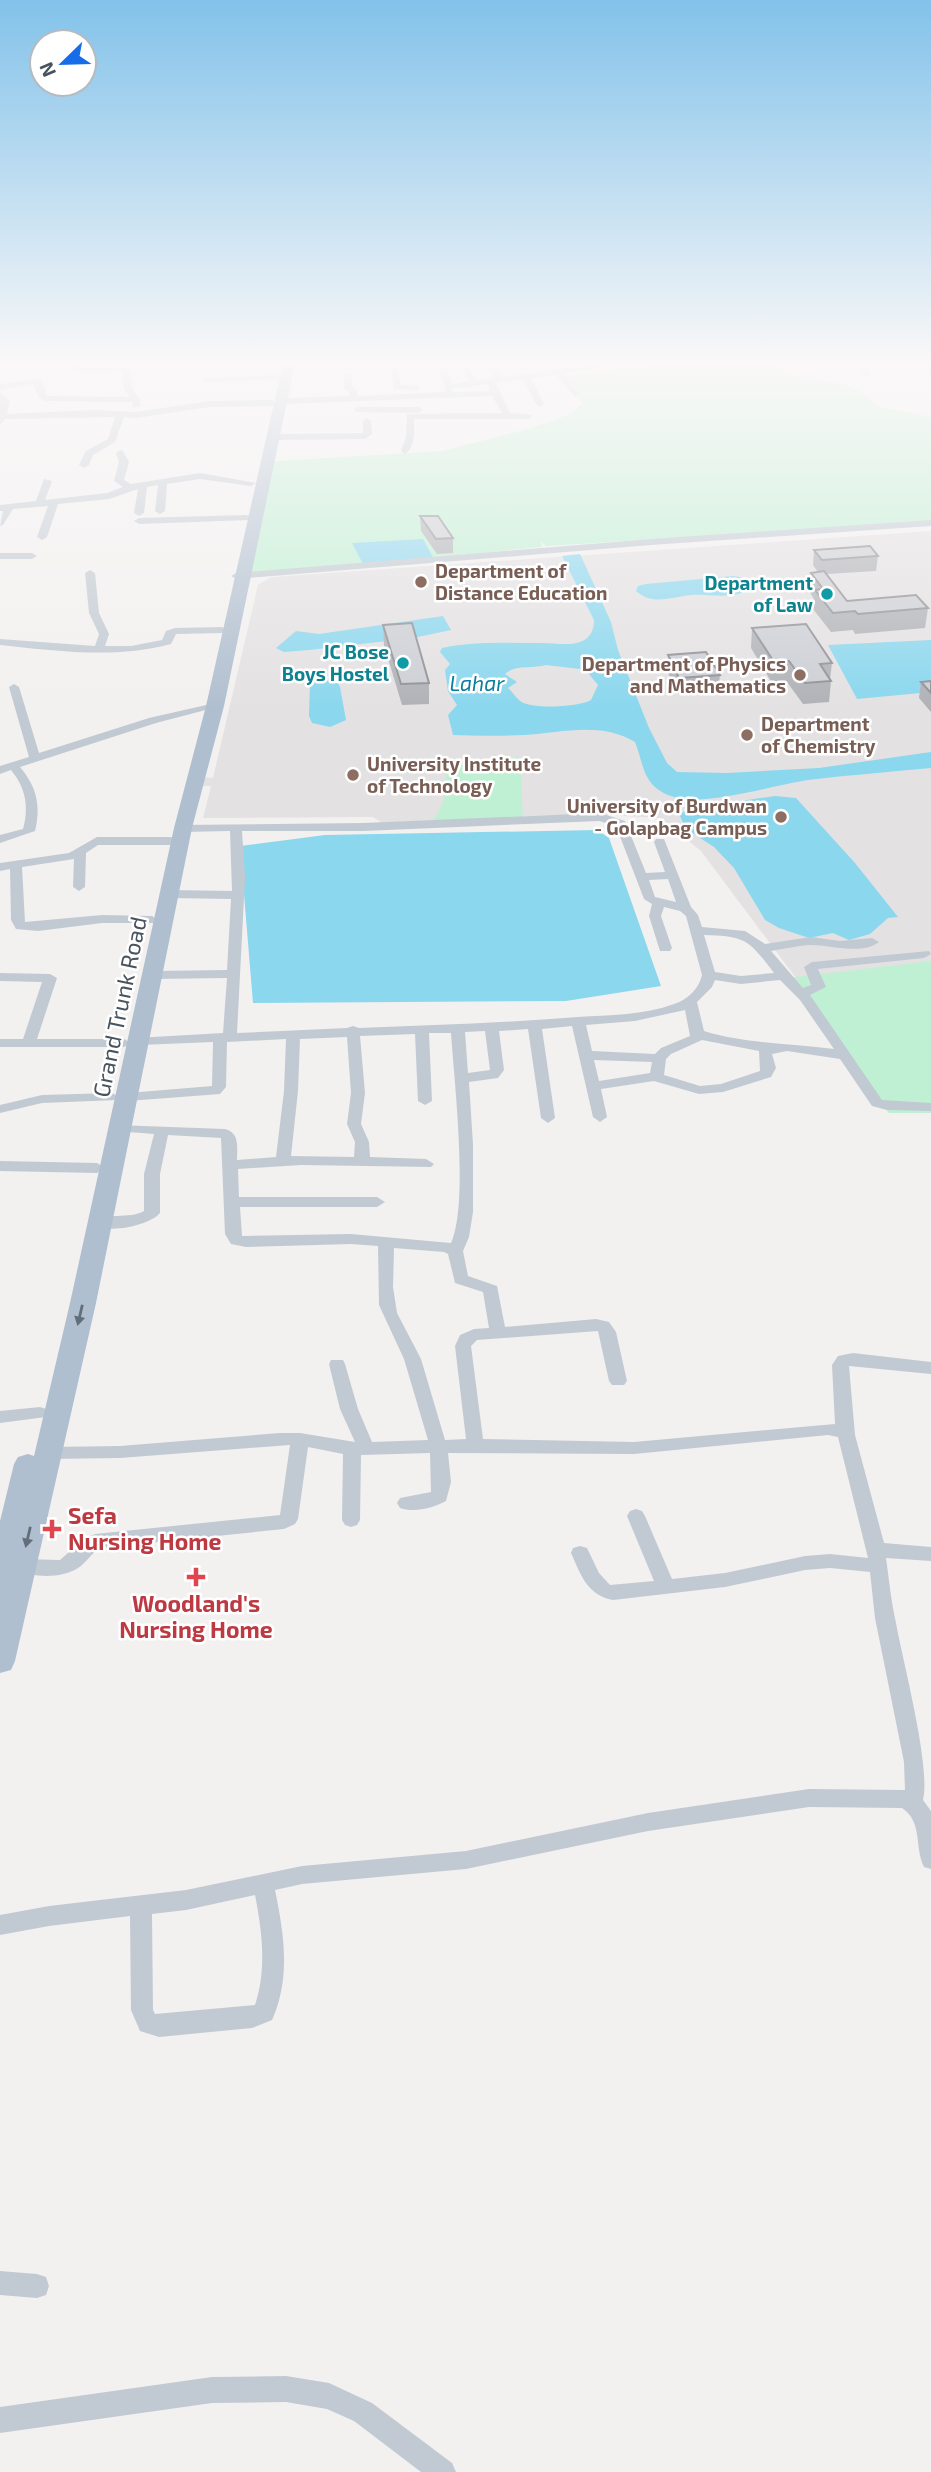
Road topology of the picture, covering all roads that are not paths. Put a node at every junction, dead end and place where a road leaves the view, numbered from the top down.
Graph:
1 (120, 478) edge
2 (185, 478) edge
3 (217, 478) edge
4 (253, 478) edge
5 (264, 478) edge
6 (47, 481) dead end
7 (163, 482) junction
8 (251, 483) junction
9 (143, 485) junction
10 (130, 487) junction
11 (54, 501) junction
12 (40, 502) junction
13 (4, 508) edge
14 (160, 511) dead end
15 (246, 518) junction
16 (0, 523) edge
17 (931, 523) edge
18 (42, 537) dead end
19 (0, 556) edge
20 (32, 556) dead end
21 (90, 573) dead end
22 (241, 573) junction
23 (222, 630) junction
24 (0, 642) edge
25 (100, 649) junction
26 (14, 687) dead end
27 (209, 706) junction
28 (36, 759) junction
29 (6, 768) edge
30 (236, 827) junction
31 (177, 834) junction
32 (0, 839) edge
33 (660, 842) dead end
34 (80, 853) junction
35 (16, 865) junction
36 (0, 867) edge
37 (673, 875) junction
38 (640, 877) junction
39 (79, 887) dead end
40 (170, 894) junction
41 (237, 895) junction
42 (659, 903) junction
43 (685, 908) junction
44 (152, 920) junction
45 (696, 931) junction
46 (872, 942) dead end
47 (665, 948) dead end
48 (762, 948) junction
49 (924, 954) dead end
50 (232, 974) junction
51 (153, 975) junction
52 (709, 975) junction
53 (0, 976) edge
54 (783, 976) junction
55 (802, 993) junction
56 (690, 1000) junction
57 (578, 1022) junction
58 (534, 1025) junction
59 (491, 1026) junction
60 (458, 1027) junction
61 (422, 1028) junction
62 (353, 1030) junction
63 (293, 1034) junction
64 (698, 1034) junction
65 (225, 1038) junction
66 (29, 1042) junction
67 (132, 1042) junction
68 (0, 1043) edge
69 (769, 1048) junction
70 (585, 1055) junction
71 (843, 1055) junction
72 (659, 1058) junction
73 (655, 1077) junction
74 (461, 1078) junction
75 (593, 1086) junction
76 (120, 1097) junction
77 (425, 1101) dead end
78 (931, 1107) edge
79 (0, 1110) edge
80 (600, 1116) dead end
81 (548, 1118) dead end
82 (121, 1128) junction
83 (162, 1130) junction
84 (283, 1161) junction
85 (362, 1162) junction
86 (426, 1164) dead end
87 (229, 1165) junction
88 (0, 1166) edge
89 (97, 1168) junction
90 (232, 1202) junction
91 (377, 1202) dead end
92 (101, 1223) junction
93 (386, 1244) junction
94 (455, 1251) junction
95 (498, 1333) junction
96 (337, 1364) dead end
97 (931, 1367) edge
98 (618, 1381) dead end
99 (40, 1413) junction
100 (0, 1417) edge
101 (843, 1431) junction
102 (300, 1439) junction
103 (475, 1445) junction
104 (439, 1446) junction
105 (359, 1450) junction
106 (48, 1453) junction
107 (406, 1503) dead end
108 (636, 1516) dead end
109 (351, 1520) dead end
110 (580, 1553) dead end
111 (931, 1554) edge
112 (876, 1558) junction
113 (22, 1566) junction
114 (0, 1579) edge
115 (666, 1587) junction
116 (0, 1661) edge
117 (920, 1793) edge
118 (931, 1860) edge
119 (263, 1884) junction
120 (141, 1907) junction
121 (0, 1926) edge
122 (0, 2283) edge
123 (37, 2286) dead end
124 (0, 2420) edge
125 (443, 2472) edge

1 - 10 street
2 - 7 street
3 - 8 street
4 - 8 main road, Grand Trunk Road
5 - 22 main road, Grand Trunk Road
6 - 12 street
7 - 9 street
7 - 14 street
8 - 15 main road, Grand Trunk Road
9 - 10 street
9 - 15 street
10 - 11 street
11 - 12 street
11 - 18 street
12 - 13 street
13 - 16 street
15 - 22 main road, Grand Trunk Road
17 - 22 street
19 - 20 street
21 - 25 street
22 - 23 main road, Grand Trunk Road
22 - 27 main road, Grand Trunk Road
23 - 25 street
23 - 27 main road, Grand Trunk Road
24 - 25 street
26 - 28 street
27 - 28 street
27 - 31 main road, Grand Trunk Road
28 - 29 street
29 - 32 street
30 - 31 street
30 - 38 street
30 - 41 street
31 - 34 street
31 - 40 main road, Grand Trunk Road
31 - 44 main road, Grand Trunk Road
33 - 37 street
34 - 35 street
34 - 39 street
35 - 36 street
35 - 44 street
37 - 38 street
37 - 43 street
38 - 42 street
40 - 41 street
40 - 51 main road, Grand Trunk Road
41 - 50 street
42 - 43 street
42 - 47 street
43 - 45 street
44 - 67 main road, Grand Trunk Road
45 - 48 street
45 - 52 street
46 - 48 street
48 - 54 street
49 - 55 street
50 - 51 street
50 - 65 street
51 - 67 main road, Grand Trunk Road
52 - 54 street
52 - 56 street
53 - 66 street
54 - 55 street
55 - 71 street
56 - 57 street
56 - 64 street
57 - 58 street
57 - 70 street
58 - 59 street
58 - 81 street
59 - 60 street
59 - 74 street
60 - 61 street
60 - 74 street
61 - 62 street
61 - 77 street
62 - 63 street
62 - 85 street
63 - 65 street
63 - 84 street
64 - 69 street
64 - 72 street
65 - 67 street
65 - 76 street
66 - 67 street
66 - 68 street
67 - 76 main road, Grand Trunk Road
69 - 71 street
69 - 73 street
70 - 72 street
70 - 75 street
71 - 78 street
72 - 73 street
73 - 75 street
74 - 94 street
75 - 80 street
76 - 79 street
76 - 82 main road, Grand Trunk Road
76 - 89 main road, Grand Trunk Road
82 - 83 street
82 - 92 main road, Grand Trunk Road
83 - 87 street
83 - 92 street
84 - 85 street
84 - 87 street
85 - 86 street
87 - 90 street
88 - 89 street
89 - 99 main road, Grand Trunk Road
90 - 91 street
90 - 93 street
92 -> 106 main road, Grand Trunk Road
93 - 94 street
93 - 104 street
94 - 95 street
95 - 98 street
95 - 103 street
96 - 105 street
97 - 101 street
99 - 100 street
99 - 114 main road, Grand Trunk Road
101 - 103 street
101 - 112 street
102 - 105 street
102 - 106 street
102 - 113 street
103 - 104 street
104 - 105 street
104 - 107 street
105 - 109 street
106 -> 113 main road, Grand Trunk Road
108 - 115 street
110 - 115 street
111 - 112 street
112 - 115 street
112 - 117 street
113 - 116 main road, Grand Trunk Road
117 - 118 street
117 - 119 street
119 - 120 street
119 - 120 street
120 - 121 street
122 - 123 street
124 - 125 street

